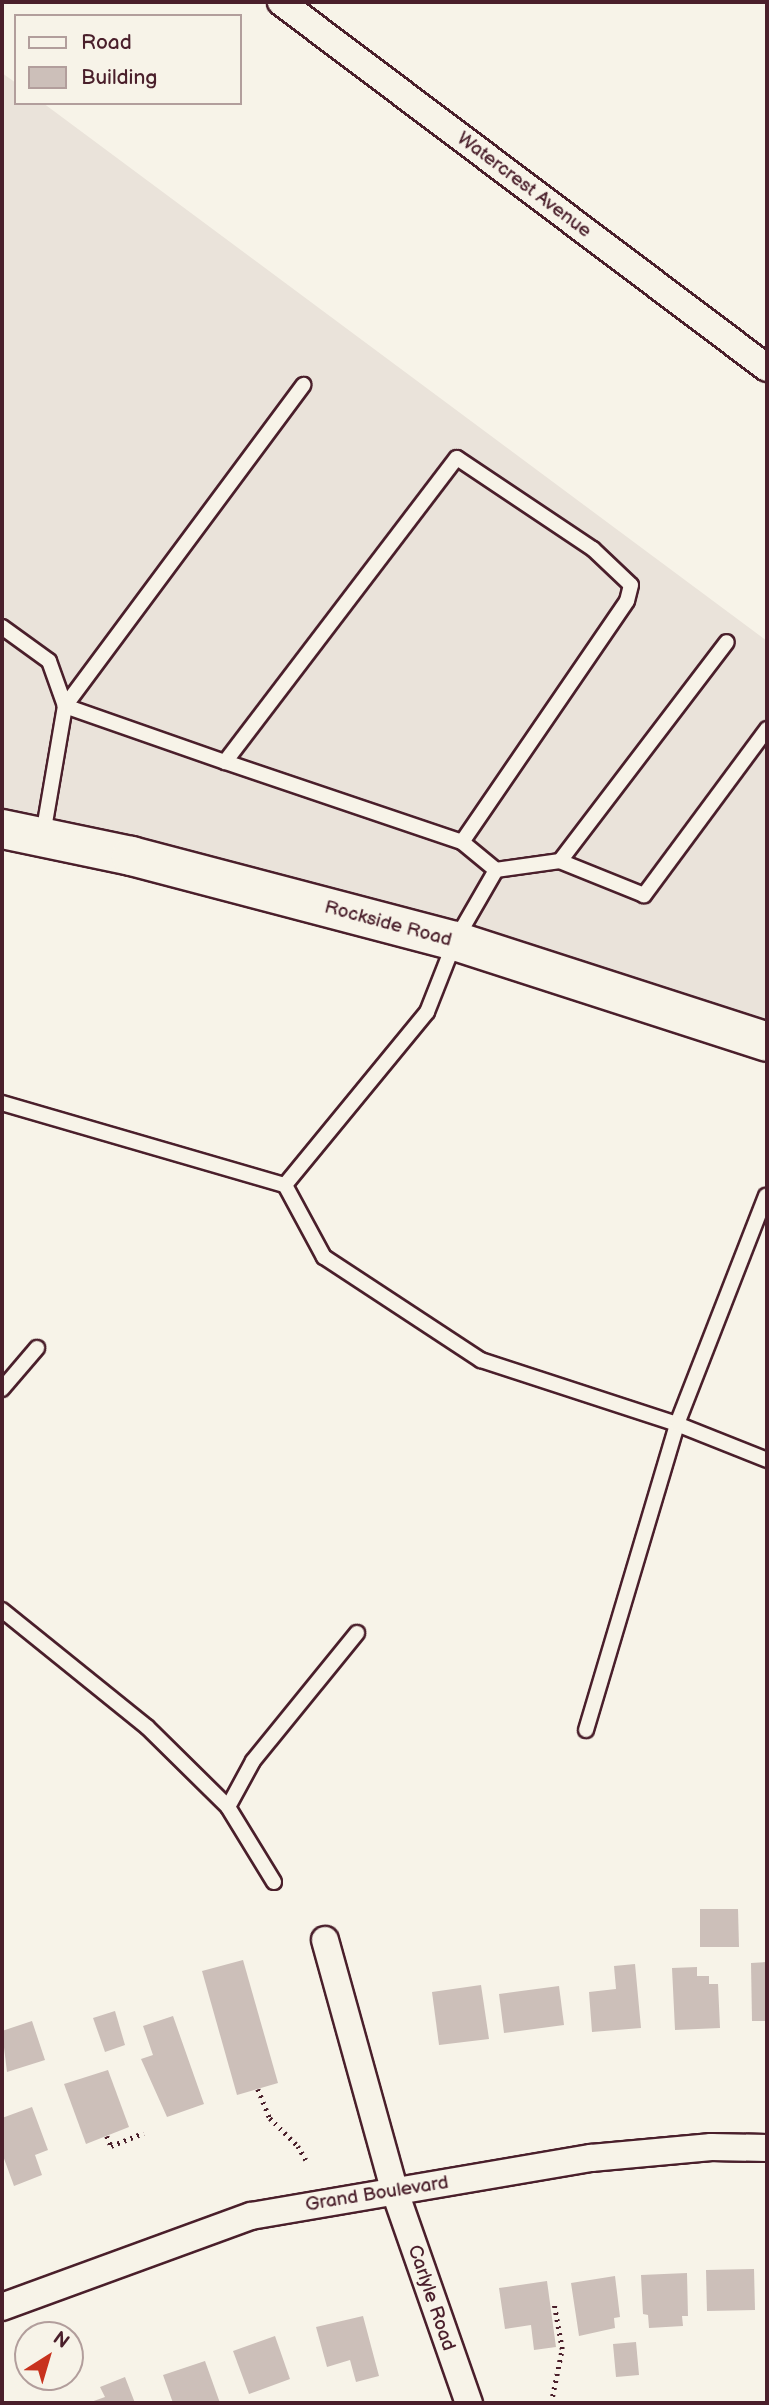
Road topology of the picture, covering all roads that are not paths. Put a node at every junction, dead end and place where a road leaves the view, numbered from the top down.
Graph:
1 (281, 2) edge
2 (767, 368) edge
3 (303, 385) dead end
4 (2, 627) edge
5 (727, 642) dead end
6 (65, 706) junction
7 (767, 729) edge
8 (225, 762) junction
9 (2, 829) edge
10 (43, 837) junction
11 (462, 842) junction
12 (560, 861) junction
13 (496, 870) junction
14 (455, 941) junction
15 (767, 1042) edge
16 (2, 1103) edge
17 (285, 1185) junction
18 (766, 1196) edge
19 (37, 1348) dead end
20 (2, 1389) edge
21 (677, 1424) junction
22 (767, 1461) edge
23 (2, 1610) edge
24 (357, 1633) dead end
25 (586, 1730) dead end
26 (228, 1807) junction
27 (274, 1882) dead end
28 (325, 1940) dead end
29 (767, 2148) edge
30 (396, 2192) junction
31 (2, 2307) edge
32 (469, 2403) edge

1 - 2 street, Watercrest Avenue
3 - 6 lane
4 - 6 lane
5 - 12 lane
6 - 8 lane
6 - 10 lane
7 - 12 lane
8 - 11 lane
8 - 11 lane
9 - 10 main road, Rockside Road
10 - 14 main road, Rockside Road
11 - 13 lane
12 - 13 lane
13 - 14 lane
14 - 15 main road, Rockside Road
14 - 17 lane
16 - 17 lane
17 - 21 lane
18 - 21 lane
19 - 20 lane
21 - 22 lane
21 - 25 lane
23 - 26 lane
24 - 26 lane
26 - 27 lane
28 - 30 street, Carlyle Road
29 - 30 street, Grand Boulevard
30 - 31 street, Grand Boulevard
30 - 32 street, Carlyle Road

